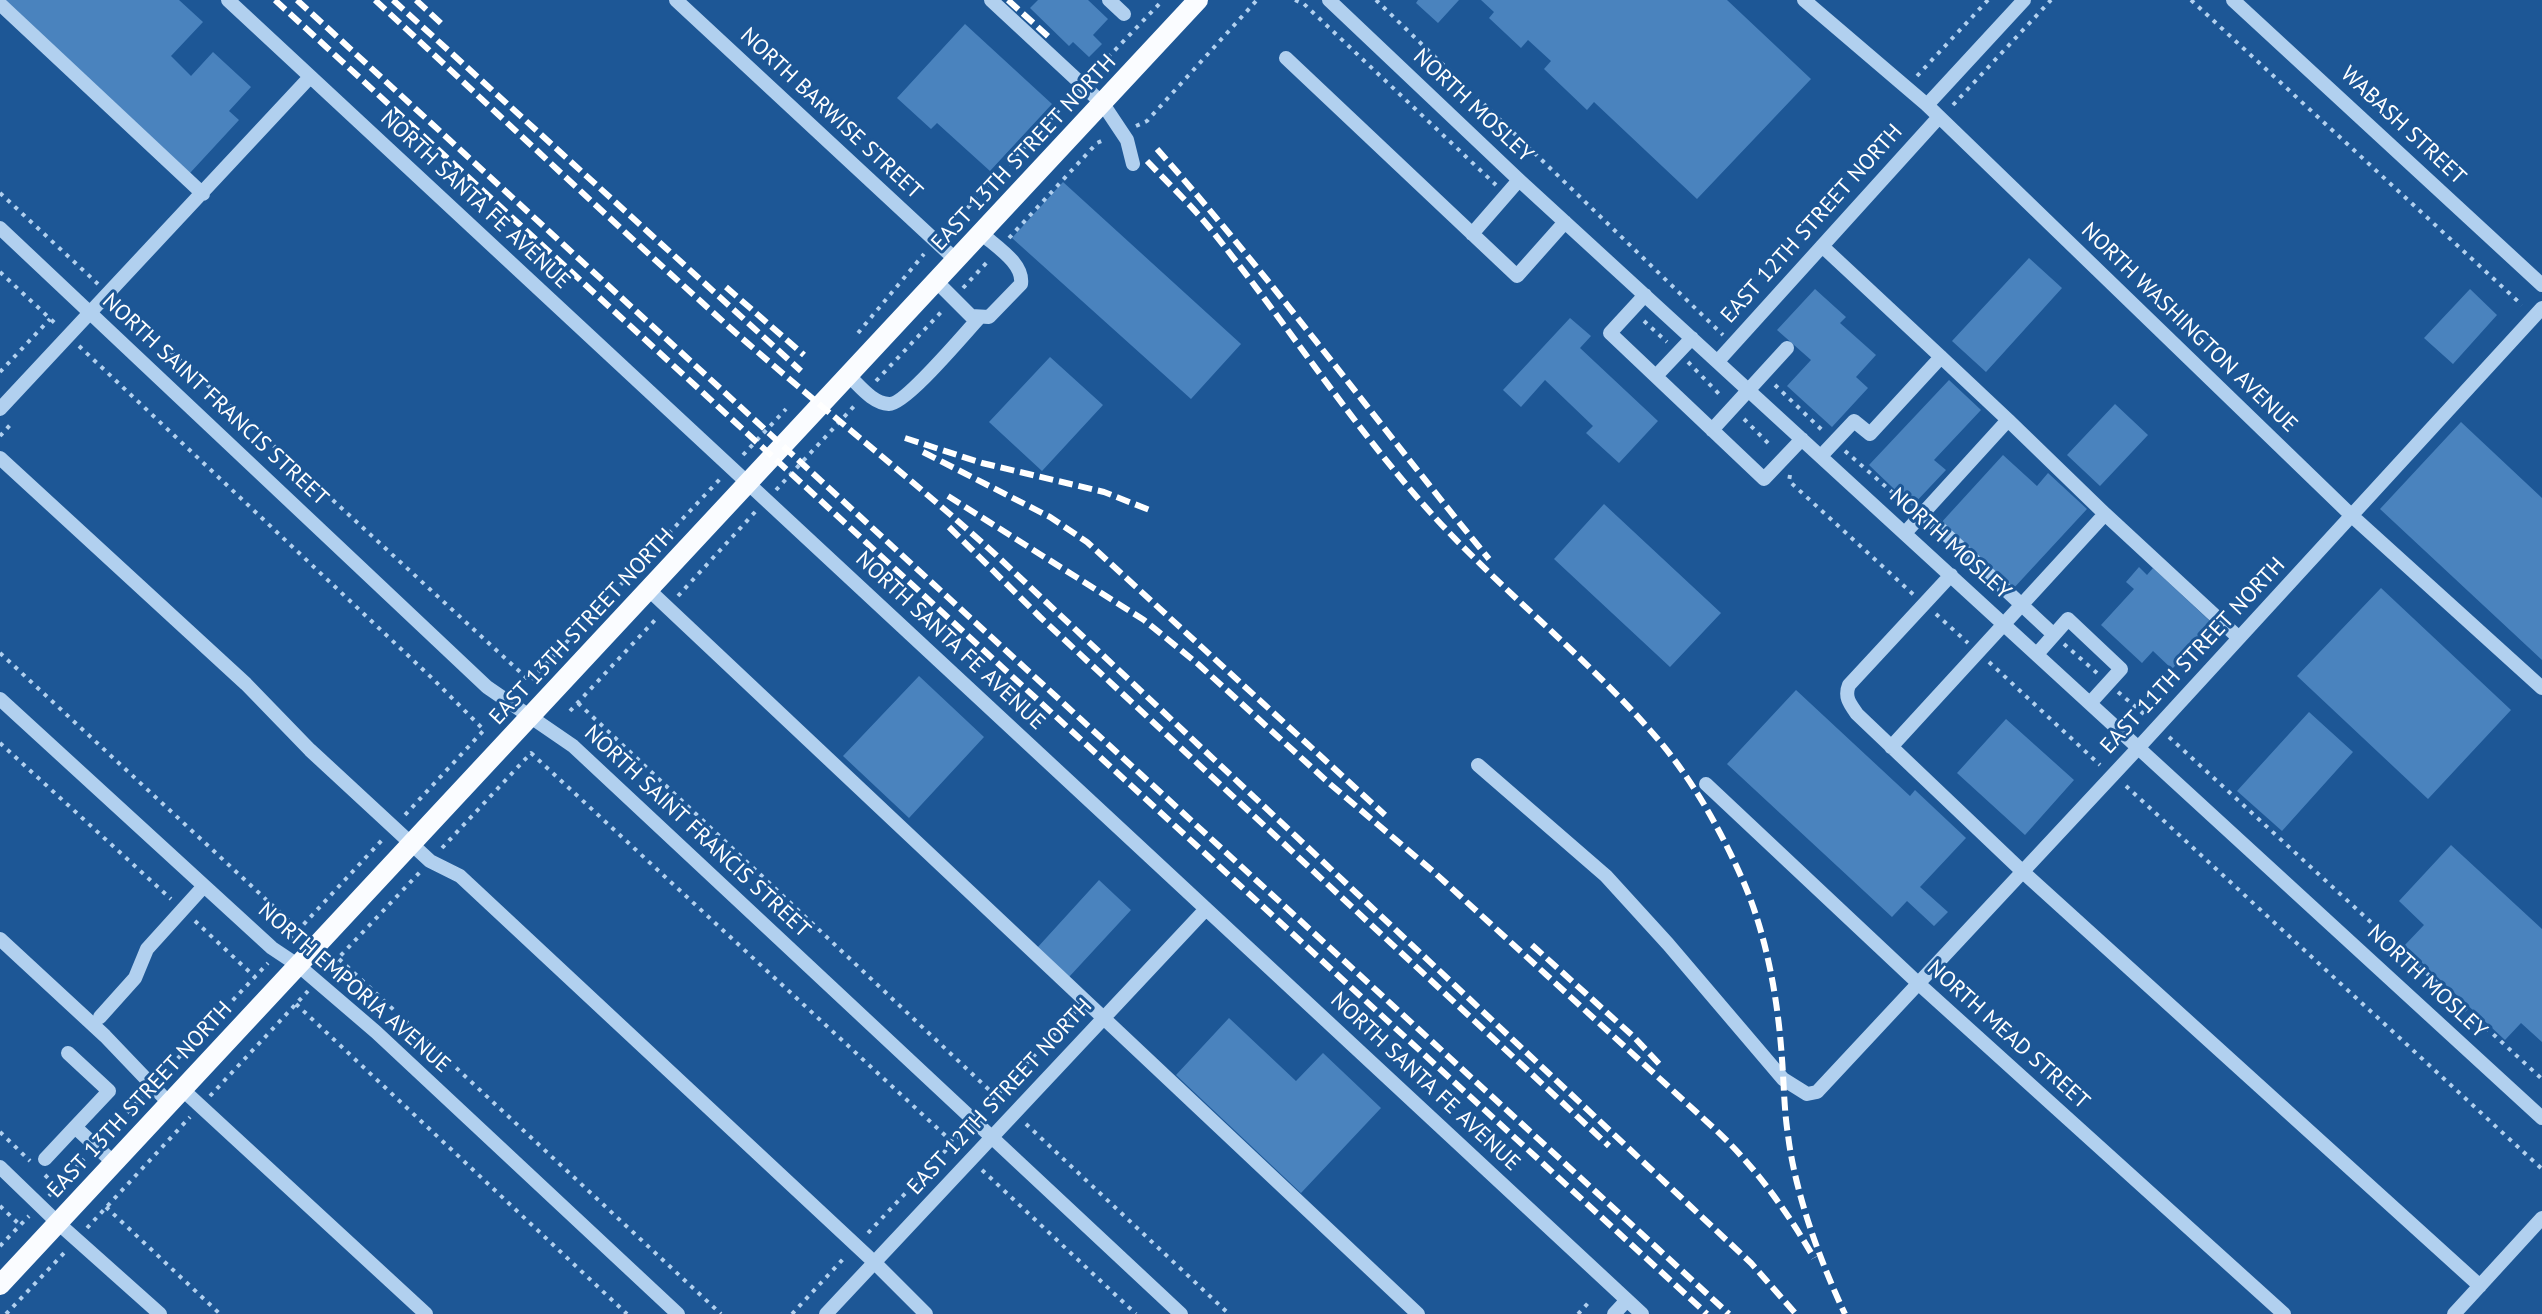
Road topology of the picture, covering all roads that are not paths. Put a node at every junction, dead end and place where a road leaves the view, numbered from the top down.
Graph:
1 (228, 0) edge
2 (676, 0) edge
3 (991, 0) edge
4 (1109, 0) edge
5 (1198, 0) edge
6 (1329, 0) edge
7 (1804, 0) edge
8 (2024, 0) edge
9 (2233, 0) edge
10 (0, 4) edge
11 (1124, 14) dead end
12 (1286, 58) dead end
13 (310, 77) junction
14 (1103, 104) junction
15 (1927, 105) junction
16 (1939, 117) junction
17 (1133, 164) dead end
18 (1519, 180) junction
19 (203, 194) junction
20 (1565, 222) junction
21 (0, 228) edge
22 (981, 233) junction
23 (1472, 234) junction
24 (1822, 246) junction
25 (956, 260) junction
26 (936, 281) junction
27 (2542, 285) edge
28 (1645, 295) junction
29 (2540, 310) edge
30 (91, 314) junction
31 (979, 318) junction
32 (1692, 338) junction
33 (1787, 348) dead end
34 (1941, 357) junction
35 (1718, 361) junction
36 (848, 375) junction
37 (1656, 376) junction
38 (1748, 389) junction
39 (0, 409) edge
40 (2008, 420) junction
41 (1712, 430) junction
42 (1802, 439) junction
43 (1821, 456) junction
44 (0, 458) edge
45 (749, 483) junction
46 (1923, 513) junction
47 (2105, 514) junction
48 (2352, 516) junction
49 (1905, 533) junction
50 (1956, 543) junction
51 (1937, 562) junction
52 (1951, 575) junction
53 (649, 590) junction
54 (2021, 606) junction
55 (2004, 624) junction
56 (2054, 635) junction
57 (2239, 638) junction
58 (2037, 654) junction
59 (2542, 688) edge
60 (0, 699) edge
61 (2091, 702) junction
62 (530, 718) junction
63 (1891, 747) junction
64 (2139, 747) junction
65 (1478, 765) dead end
66 (1706, 784) dead end
67 (413, 845) junction
68 (2023, 872) junction
69 (204, 886) junction
70 (1206, 909) junction
71 (0, 939) edge
72 (299, 966) junction
73 (1920, 985) junction
74 (100, 1017) dead end
75 (1104, 1018) junction
76 (68, 1053) dead end
77 (176, 1097) junction
78 (2542, 1118) edge
79 (75, 1127) junction
80 (993, 1137) junction
81 (45, 1159) dead end
82 (114, 1163) junction
83 (0, 1167) edge
84 (2542, 1218) edge
85 (58, 1223) junction
86 (875, 1263) junction
87 (0, 1285) edge
88 (2480, 1286) junction
89 (1627, 1300) junction
90 (160, 1314) edge
91 (426, 1314) edge
92 (678, 1314) edge
93 (826, 1314) edge
94 (926, 1314) edge
95 (1181, 1314) edge
96 (1418, 1314) edge
97 (1614, 1314) edge
98 (1642, 1314) edge
99 (2284, 1314) edge
100 (2454, 1314) edge

1 - 13 street, NORTH SANTA FE AVENUE
2 - 25 street, NORTH BARWISE STREET
3 - 14 street
4 - 11 street
5 - 14 main road, EAST 13TH STREET NORTH
6 - 18 street, NORTH MOSLEY
7 - 15 street, NORTH WASHINGTON AVENUE
8 - 15 street
9 - 27 street, WABASH STREET
10 - 19 street
12 - 23 street
13 - 19 street
13 - 45 street, NORTH SANTA FE AVENUE
14 - 17 street
14 - 22 main road, EAST 13TH STREET NORTH
15 - 16 street, NORTH WASHINGTON AVENUE
16 - 24 street, EAST 12TH STREET NORTH
16 - 48 street, NORTH WASHINGTON AVENUE
18 - 20 street, NORTH MOSLEY
18 - 23 street
19 - 30 street
20 - 23 street
20 - 28 street, NORTH MOSLEY
21 - 30 street, NORTH SAINT FRANCIS STREET
22 - 25 main road, EAST 13TH STREET NORTH
22 - 31 street
24 - 34 street
24 - 35 street, EAST 12TH STREET NORTH
25 - 26 main road, EAST 13TH STREET NORTH
26 - 31 street
26 - 36 main road, EAST 13TH STREET NORTH
28 - 32 street, NORTH MOSLEY
28 - 37 street
29 - 48 street, EAST 11TH STREET NORTH
30 - 39 street
30 - 62 street, NORTH SAINT FRANCIS STREET
31 - 36 street
32 - 35 street, NORTH MOSLEY
32 - 37 street
33 - 38 street
34 - 40 street
34 - 43 street
35 - 38 street, NORTH MOSLEY
36 - 45 main road, EAST 13TH STREET NORTH
37 - 41 street
38 - 41 street
38 - 42 street, NORTH MOSLEY
40 - 46 street
40 - 47 street
41 - 42 street
42 - 43 street, NORTH MOSLEY
43 - 49 street, NORTH MOSLEY
44 - 67 street
45 - 53 main road, EAST 13TH STREET NORTH
45 - 70 street, NORTH SANTA FE AVENUE
46 - 49 street
46 - 50 street
47 - 54 street
47 - 57 street
48 - 57 street, EAST 11TH STREET NORTH
48 - 59 street, NORTH WASHINGTON AVENUE
49 - 51 street, NORTH MOSLEY
50 - 51 street
50 - 54 street
51 - 52 street, NORTH MOSLEY
52 - 55 street, NORTH MOSLEY
52 - 63 street
53 - 62 main road, EAST 13TH STREET NORTH
53 - 75 street
54 - 55 street
54 - 56 street
55 - 58 street, NORTH MOSLEY
55 - 63 street
56 - 58 street
56 - 61 street
57 - 64 street, EAST 11TH STREET NORTH
58 - 61 street, NORTH MOSLEY
60 - 69 street, NORTH EMPORIA AVENUE
61 - 64 street, NORTH MOSLEY
62 - 67 main road, EAST 13TH STREET NORTH
62 - 80 street, NORTH SAINT FRANCIS STREET
63 - 68 street
64 - 68 street, EAST 11TH STREET NORTH
64 - 78 street, NORTH MOSLEY
65 - 73 street, EAST 11TH STREET NORTH
66 - 73 street, NORTH MEAD STREET
67 - 72 main road, EAST 13TH STREET NORTH
67 - 86 street
68 - 73 street, EAST 11TH STREET NORTH
68 - 88 street
69 - 72 street, NORTH EMPORIA AVENUE
69 - 74 street
70 - 75 street, EAST 12TH STREET NORTH
70 - 89 street, NORTH SANTA FE AVENUE
71 - 77 street
72 - 77 main road, EAST 13TH STREET NORTH
72 - 92 street, NORTH EMPORIA AVENUE
73 - 99 street, NORTH MEAD STREET
75 - 80 street, EAST 12TH STREET NORTH
75 - 96 street
76 - 79 street
77 - 82 main road, EAST 13TH STREET NORTH
77 - 91 street
79 - 81 street
79 - 82 street
80 - 86 street, EAST 12TH STREET NORTH
80 - 95 street, NORTH SAINT FRANCIS STREET
82 - 85 main road, EAST 13TH STREET NORTH
83 - 85 street
84 - 88 street
85 - 87 main road, EAST 13TH STREET NORTH
85 - 90 street
86 - 93 street, EAST 12TH STREET NORTH
86 - 94 street
88 - 100 street
89 - 97 street
89 - 98 street, NORTH SANTA FE AVENUE

